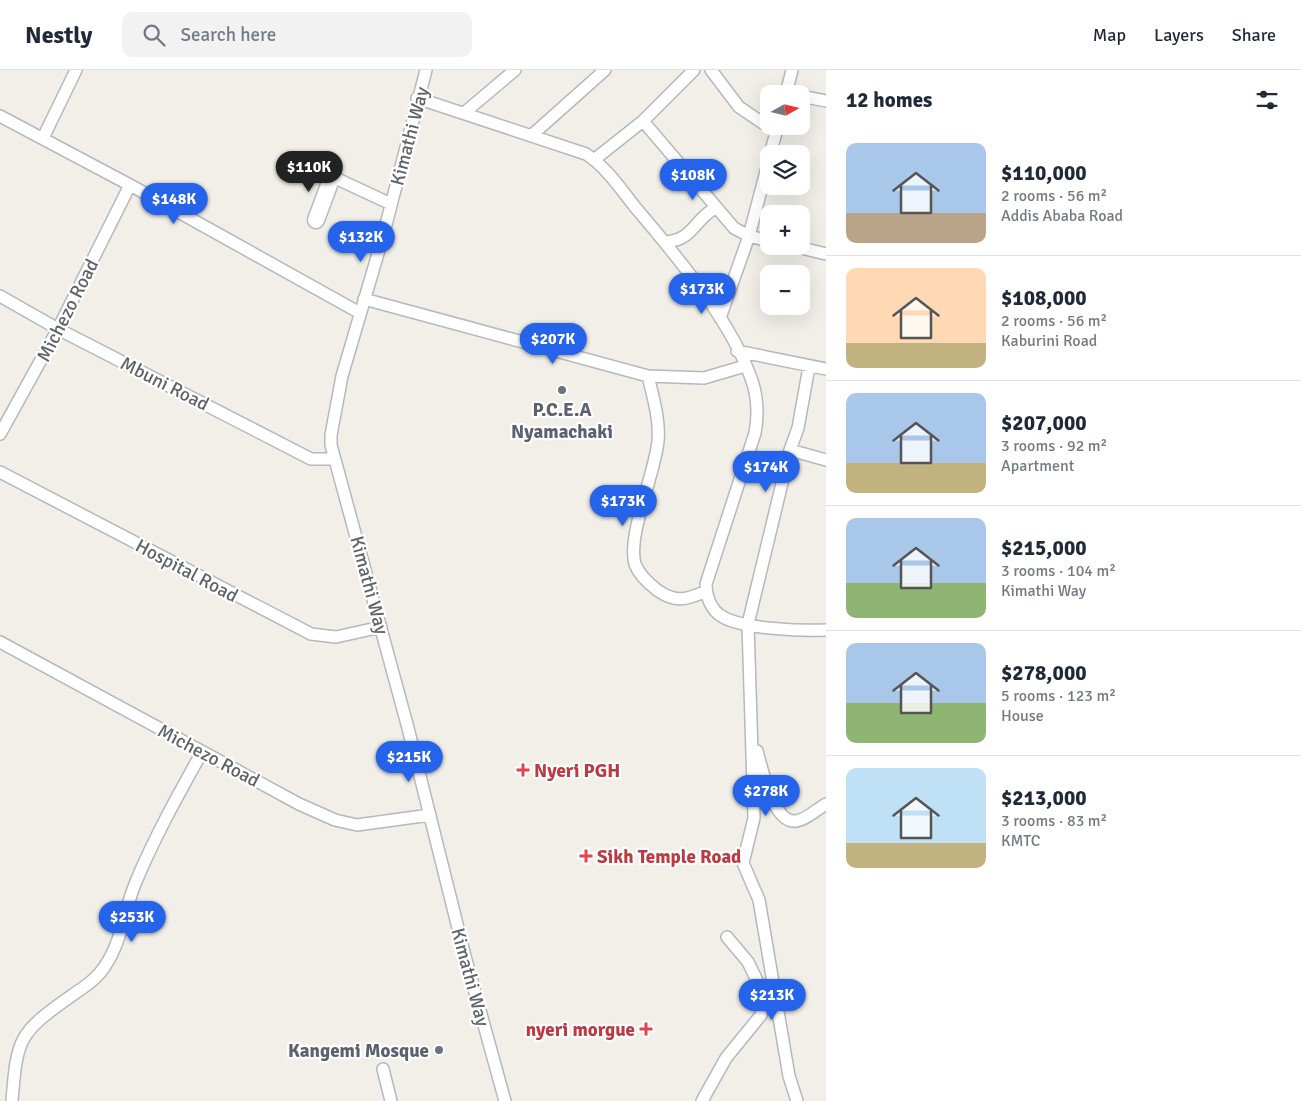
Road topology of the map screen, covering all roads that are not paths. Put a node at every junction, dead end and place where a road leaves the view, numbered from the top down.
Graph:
1 (76, 70) edge
2 (426, 70) edge
3 (515, 70) edge
4 (605, 70) edge
5 (694, 70) edge
6 (711, 70) edge
7 (792, 70) edge
8 (505, 74) edge
9 (789, 85) edge
10 (417, 98) junction
11 (810, 98) edge
12 (826, 101) edge
13 (464, 114) junction
14 (0, 116) edge
15 (760, 119) edge
16 (643, 121) junction
17 (532, 135) junction
18 (42, 138) junction
19 (596, 160) junction
20 (303, 163) dead end
21 (332, 177) junction
22 (130, 185) junction
23 (760, 194) edge
24 (391, 204) junction
25 (715, 208) junction
26 (316, 220) dead end
27 (749, 236) junction
28 (760, 238) edge
29 (665, 242) junction
30 (810, 250) edge
31 (826, 254) edge
32 (0, 296) edge
33 (364, 300) junction
34 (360, 314) junction
35 (720, 318) junction
36 (58, 329) junction
37 (738, 351) junction
38 (745, 366) junction
39 (810, 367) junction
40 (826, 369) edge
41 (648, 376) junction
42 (0, 434) edge
43 (790, 450) junction
44 (333, 459) junction
45 (826, 460) edge
46 (0, 472) edge
47 (706, 591) junction
48 (748, 624) junction
49 (381, 626) junction
50 (826, 630) edge
51 (0, 642) edge
52 (752, 738) junction
53 (202, 752) junction
54 (826, 804) edge
55 (430, 815) junction
56 (727, 937) dead end
57 (383, 1069) dead end
58 (12, 1101) edge
59 (391, 1101) edge
60 (505, 1101) edge
61 (702, 1101) edge
62 (798, 1101) edge

1 - 18 street
2 - 10 street, Kimathi Way
3 - 8 street
4 - 17 street
5 - 16 street
6 - 15 street
7 - 9 street
8 - 13 street
10 - 13 street
10 - 24 street, Kimathi Way
11 - 12 street
13 - 17 street
14 - 18 street
16 - 19 street
16 - 25 street
17 - 19 street
18 - 22 street
19 - 29 street
20 - 21 street
21 - 24 street
21 - 26 street
22 - 34 street
22 - 36 street, Michezo Road
23 - 27 street
24 - 33 street, Kimathi Way
25 - 27 street
25 - 29 street
27 - 28 street
27 - 35 street
29 - 35 street
30 - 31 street
32 - 36 street, Mbuni Road
33 - 34 street, Kimathi Way
33 - 41 street
34 - 44 street, Kimathi Way
35 - 37 street
36 - 42 street, Michezo Road
36 - 44 street, Mbuni Road
37 - 38 street
37 - 39 street
38 - 41 street
38 - 47 street
39 - 40 street
39 - 43 street
41 - 47 street
43 - 45 street
43 - 48 street
44 - 49 street, Kimathi Way
46 - 49 street, Hospital Road
47 - 48 street
48 - 50 street
48 - 52 street
49 - 55 street, Kimathi Way
51 - 53 street, Michezo Road
52 - 54 street
52 - 62 street
53 - 55 street, Michezo Road
53 - 58 street
55 - 60 street, Kimathi Way
56 - 61 street
57 - 59 street

